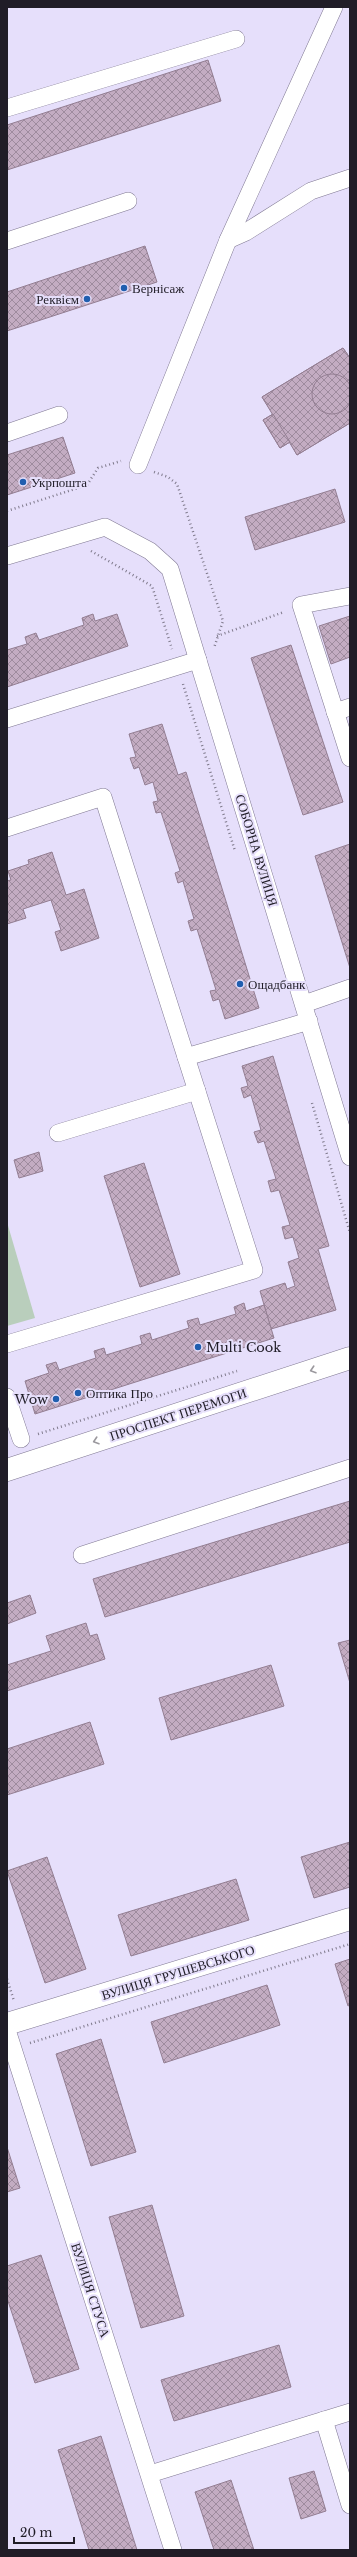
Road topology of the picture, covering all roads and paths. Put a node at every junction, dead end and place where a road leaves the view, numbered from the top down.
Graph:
1 (334, 7) edge
2 (236, 39) dead end
3 (7, 108) edge
4 (350, 178) edge
5 (128, 201) dead end
6 (228, 240) junction
7 (7, 241) edge
8 (59, 415) dead end
9 (7, 433) edge
10 (138, 465) junction
11 (177, 484) dead end
12 (7, 512) edge
13 (90, 550) dead end
14 (7, 556) edge
15 (350, 596) edge
16 (301, 605) junction
17 (217, 636) dead end
18 (198, 660) junction
19 (177, 667) junction
20 (342, 710) edge
21 (7, 719) edge
22 (350, 758) edge
23 (7, 828) edge
24 (236, 854) dead end
25 (350, 988) edge
26 (304, 1004) junction
27 (309, 1021) junction
28 (186, 1057) junction
29 (197, 1091) junction
30 (310, 1095) dead end
31 (58, 1134) dead end
32 (350, 1157) edge
33 (350, 1233) edge
34 (7, 1344) edge
35 (350, 1358) edge
36 (245, 1368) dead end
37 (7, 1396) edge
38 (21, 1439) joint
39 (350, 1468) edge
40 (7, 1470) edge
41 (82, 1555) dead end
42 (350, 1920) edge
43 (350, 1944) edge
44 (7, 2024) edge
45 (7, 2030) edge
46 (13, 2048) junction
47 (350, 2412) edge
48 (324, 2420) junction
49 (150, 2474) junction
50 (350, 2505) edge
51 (173, 2550) edge

1 - 6 street
2 - 3 street
4 - 6 street
5 - 7 street
6 - 10 street
8 - 9 street
10 - 11 path
10 - 12 path
13 - 19 path
14 - 18 street, СОБОРНА ВУЛИЦЯ
15 - 16 street
16 - 17 path
16 - 20 street
18 - 19 street
18 - 26 street, СОБОРНА ВУЛИЦЯ
19 - 21 street
19 - 24 path
20 - 22 street
23 - 28 street
25 - 26 street
26 - 27 street, СОБОРНА ВУЛИЦЯ
27 - 28 street
27 - 32 street, СОБОРНА ВУЛИЦЯ
28 - 29 street
29 - 31 street
29 - 34 street
30 - 33 path
35 -> 40 street, ПРОСПЕКТ ПЕРЕМОГИ
36 - 38 path
37 - 38 street
39 - 41 street
42 - 44 street, ВУЛИЦЯ ГРУШЕВСЬКОГО
43 - 46 path
45 - 46 street, ВУЛИЦЯ СТУСА
46 - 49 street, ВУЛИЦЯ СТУСА
47 - 48 street
48 - 49 street
48 - 50 street
49 - 51 street, ВУЛИЦЯ СТУСА

